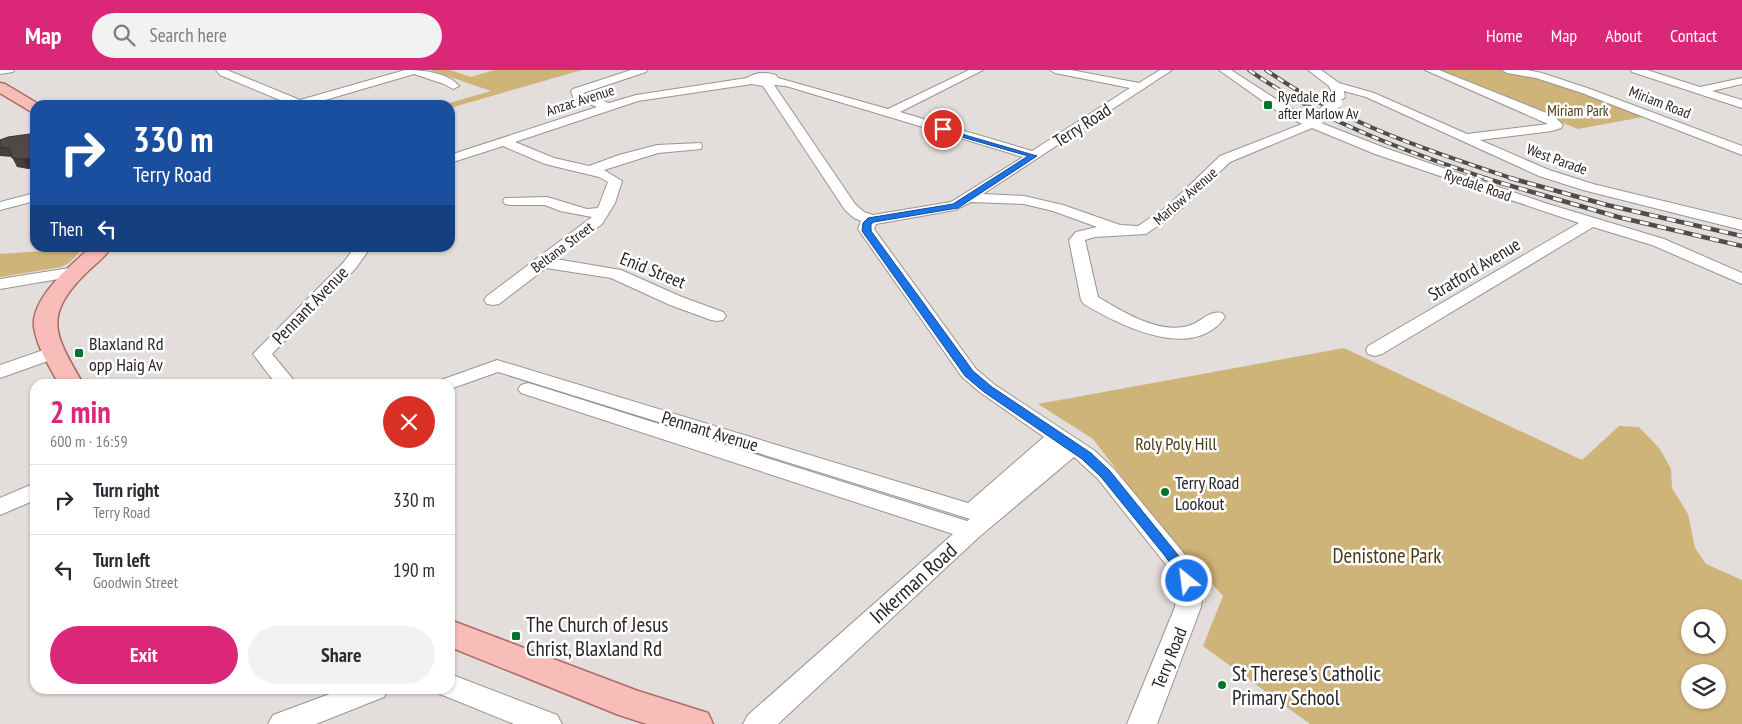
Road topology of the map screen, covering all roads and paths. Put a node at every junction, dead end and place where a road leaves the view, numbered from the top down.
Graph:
1 (9, 70) edge
2 (221, 70) edge
3 (415, 70) edge
4 (642, 70) edge
5 (786, 70) edge
6 (978, 70) edge
7 (1055, 70) edge
8 (1167, 70) edge
9 (1224, 70) edge
10 (1313, 70) edge
11 (1430, 70) edge
12 (1507, 70) edge
13 (1636, 70) edge
14 (0, 72) edge
15 (742, 72) dead end
16 (765, 81) junction
17 (1742, 81) edge
18 (1333, 83) junction
19 (453, 86) dead end
20 (0, 87) edge
21 (1140, 87) junction
22 (1699, 90) junction
23 (291, 100) edge
24 (314, 100) edge
25 (1742, 104) edge
26 (30, 105) edge
27 (609, 107) junction
28 (889, 113) junction
29 (1316, 120) junction
30 (1464, 138) junction
31 (504, 142) junction
32 (696, 146) dead end
33 (1742, 150) edge
34 (1034, 156) junction
35 (455, 157) edge
36 (592, 170) junction
37 (30, 198) edge
38 (968, 198) junction
39 (510, 201) dead end
40 (0, 206) edge
41 (602, 212) junction
42 (872, 220) junction
43 (1593, 221) junction
44 (1742, 225) edge
45 (1118, 230) junction
46 (97, 252) edge
47 (359, 252) edge
48 (542, 262) junction
49 (76, 272) junction
50 (1742, 279) edge
51 (0, 284) edge
52 (492, 300) dead end
53 (717, 316) dead end
54 (1216, 317) dead end
55 (1375, 350) dead end
56 (55, 352) junction
57 (0, 372) edge
58 (68, 379) edge
59 (283, 379) edge
60 (455, 381) edge
61 (455, 394) edge
62 (1065, 442) junction
63 (30, 494) edge
64 (0, 507) edge
65 (972, 521) junction
66 (455, 639) edge
67 (455, 688) edge
68 (364, 694) edge
69 (314, 718) edge
70 (283, 724) edge
71 (547, 724) edge
72 (695, 724) edge
73 (758, 724) edge
74 (1142, 724) edge

1 - 14 street
2 - 23 street
3 - 19 street
3 - 24 street
4 - 27 street
5 - 16 street, Anzac Avenue
6 - 28 street
7 - 21 street
8 - 21 street, Terry Road
9 - 29 street, Ryedale Road
10 - 18 street, West Parade
11 - 30 street
12 - 33 street, Miriam Road
13 - 22 street
15 - 16 street
16 - 27 street, Anzac Avenue
16 - 28 street
16 - 42 street
17 - 22 street
18 - 29 street, Marlow Avenue, bridge
18 - 30 street, West Parade
20 - 26 main road
21 - 34 street, Terry Road
22 - 25 street
27 - 31 street, Anzac Avenue
28 - 34 street
29 - 43 street, Ryedale Road
29 - 45 street, Marlow Avenue
30 - 44 street, West Parade
31 - 35 street, Anzac Avenue
31 - 36 street, Beltana Street
32 - 36 street
34 - 38 street, Terry Road
36 - 41 street, Beltana Street
37 - 40 street
38 - 42 street, Terry Road
38 - 45 street
39 - 41 street
41 - 48 street, Beltana Street
42 - 62 street, Terry Road
43 - 50 street, Ryedale Road
43 - 55 street, Stratford Avenue
45 - 54 street, Marlow Avenue
46 - 49 main road
47 - 59 street, Pennant Avenue
48 - 52 street, Beltana Street
48 - 53 street, Enid Street
49 - 51 street
49 - 56 main road
56 - 57 street
56 - 58 main road
60 - 65 street, Pennant Avenue
61 - 65 street, Pennant Avenue
62 - 65 street, Inkerman Road
62 - 74 street, Terry Road
63 - 64 street
65 - 73 street, Inkerman Road
66 - 72 main road
67 - 71 street
68 - 69 street
69 - 70 street

